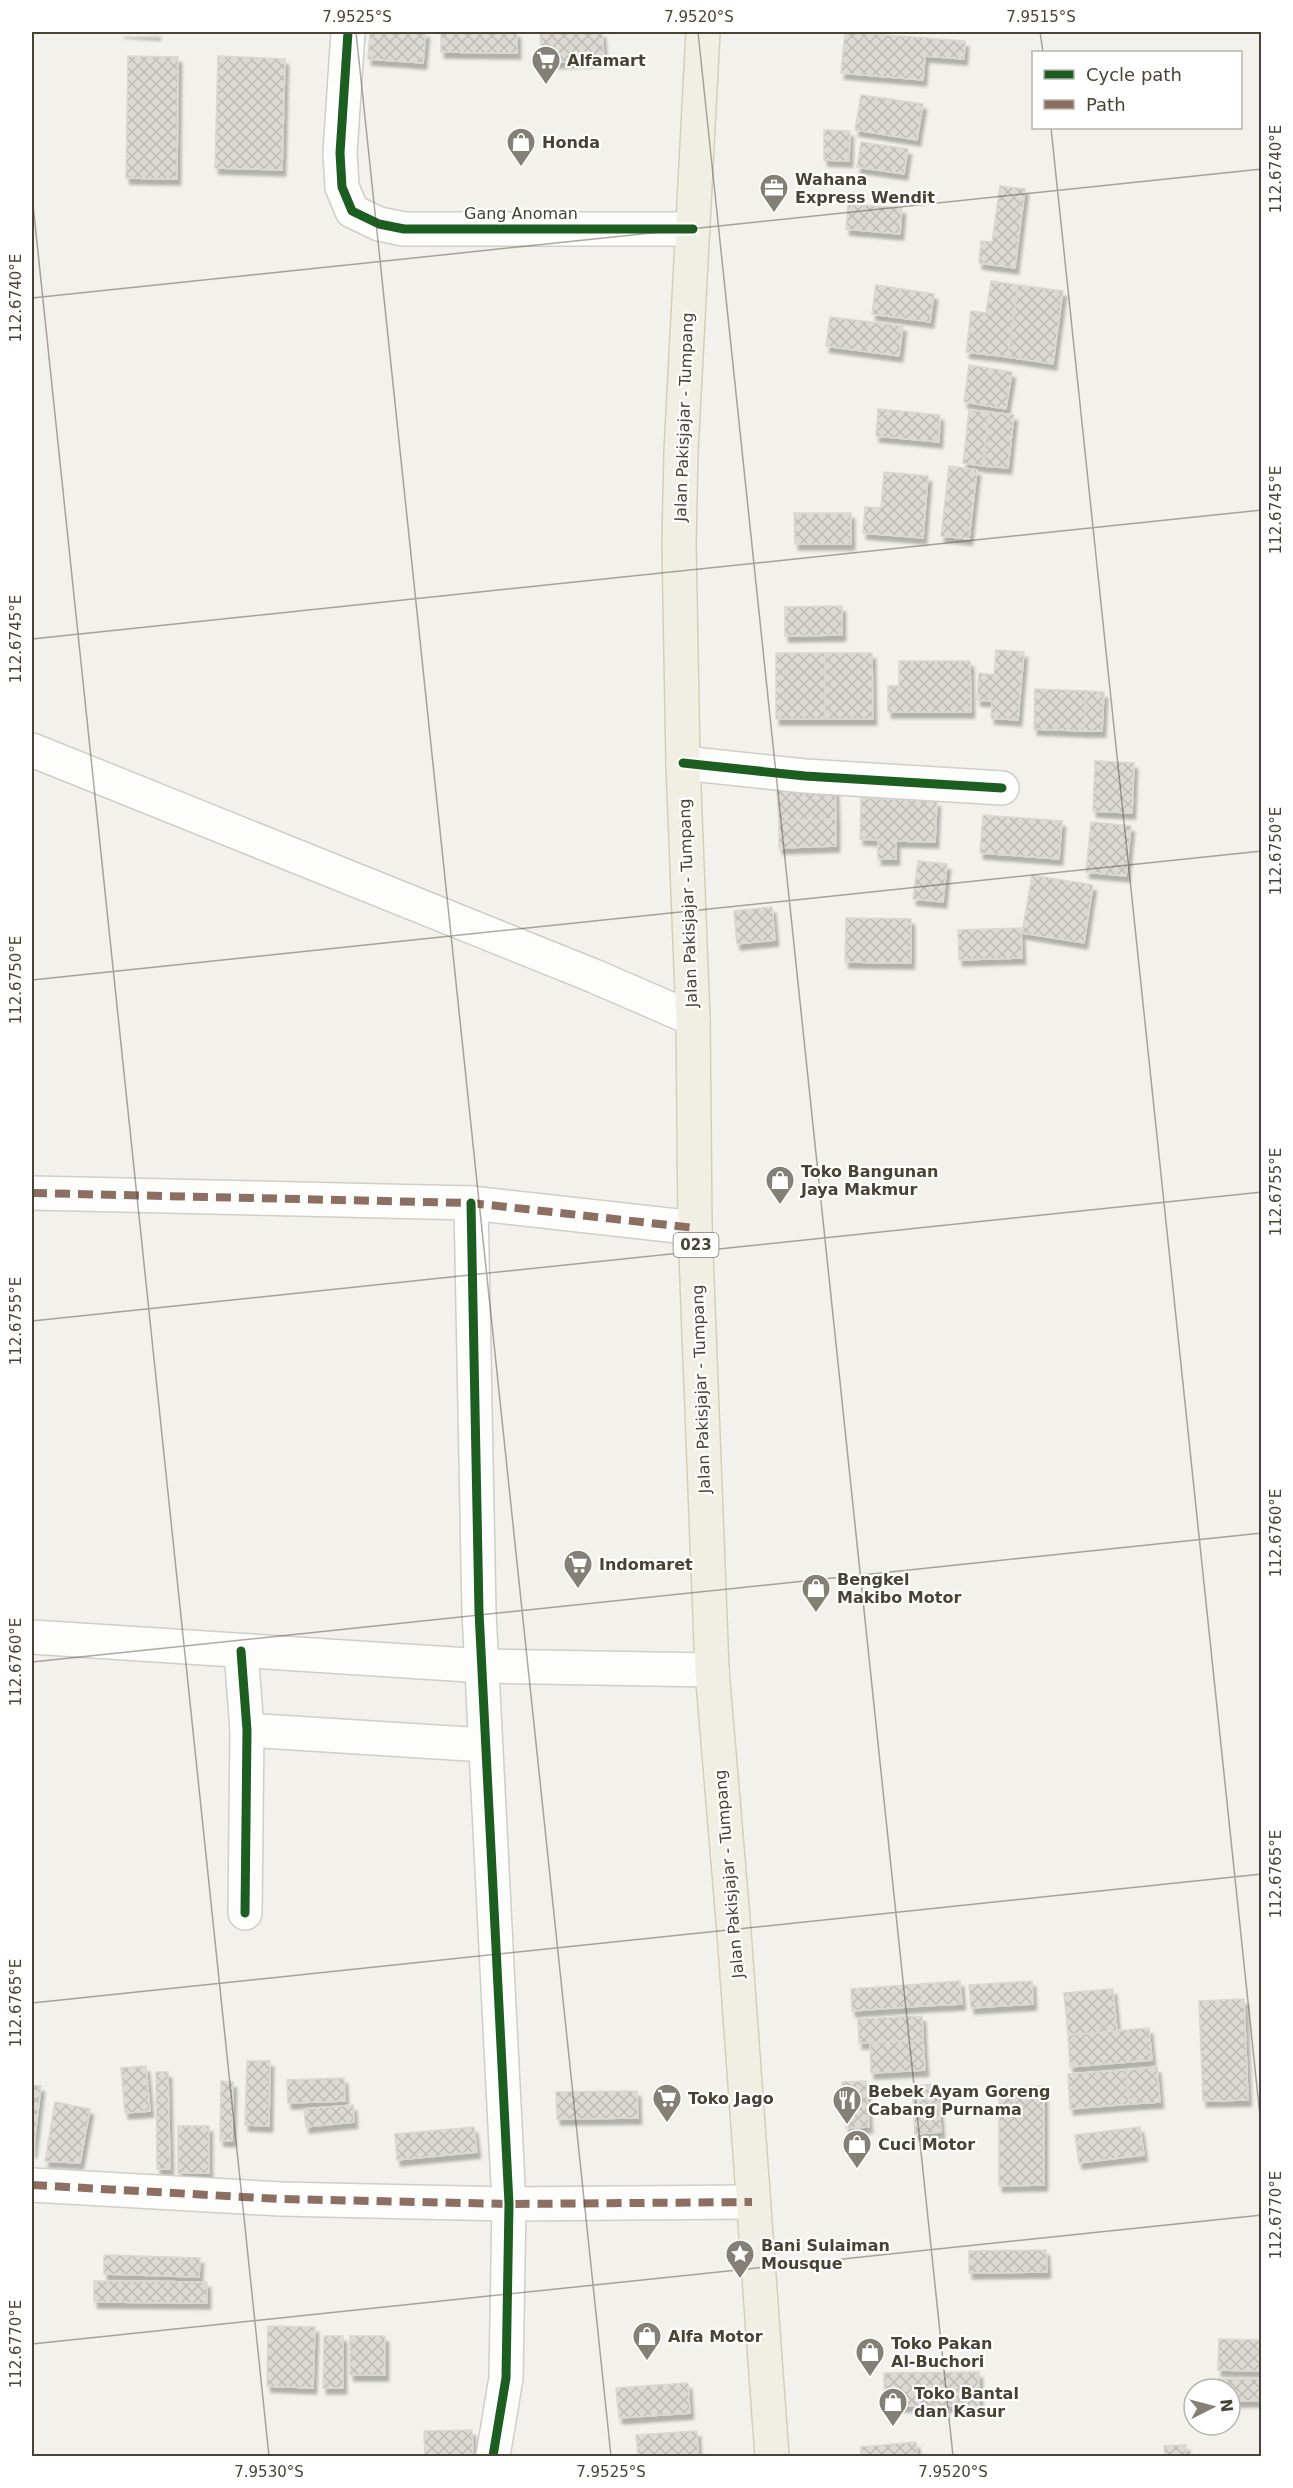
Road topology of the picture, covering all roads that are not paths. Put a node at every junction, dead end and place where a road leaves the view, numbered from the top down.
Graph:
1 (348, 32) edge
2 (702, 32) edge
3 (693, 230) junction
4 (32, 750) edge
5 (683, 762) junction
6 (1002, 788) dead end
7 (693, 1019) junction
8 (32, 1193) edge
9 (471, 1203) junction
10 (695, 1228) junction
11 (32, 1637) edge
12 (241, 1651) junction
13 (484, 1666) junction
14 (712, 1670) junction
15 (247, 1730) junction
16 (484, 1745) junction
17 (245, 1913) dead end
18 (32, 2185) edge
19 (752, 2202) junction
20 (509, 2204) junction
21 (493, 2457) edge
22 (772, 2457) edge

1 - 3 street, Gang Anoman
2 - 3 main road, Jalan Pakisjajar - Tumpang / 023
3 - 5 main road, Jalan Pakisjajar - Tumpang / 023
4 - 7 street
5 - 6 street
5 - 7 main road, Jalan Pakisjajar - Tumpang / 023
7 - 10 main road, Jalan Pakisjajar - Tumpang / 023
8 - 9 street
9 - 10 street
9 - 13 street
10 - 14 main road, Jalan Pakisjajar - Tumpang / 023
11 - 12 street
12 - 13 street
12 - 15 street
13 - 14 street
13 - 16 street
14 - 19 main road, Jalan Pakisjajar - Tumpang / 023
15 - 16 street
15 - 17 street
16 - 20 street
18 - 20 street
19 - 20 street
19 - 22 main road, Jalan Pakisjajar - Tumpang / 023
20 - 21 street

